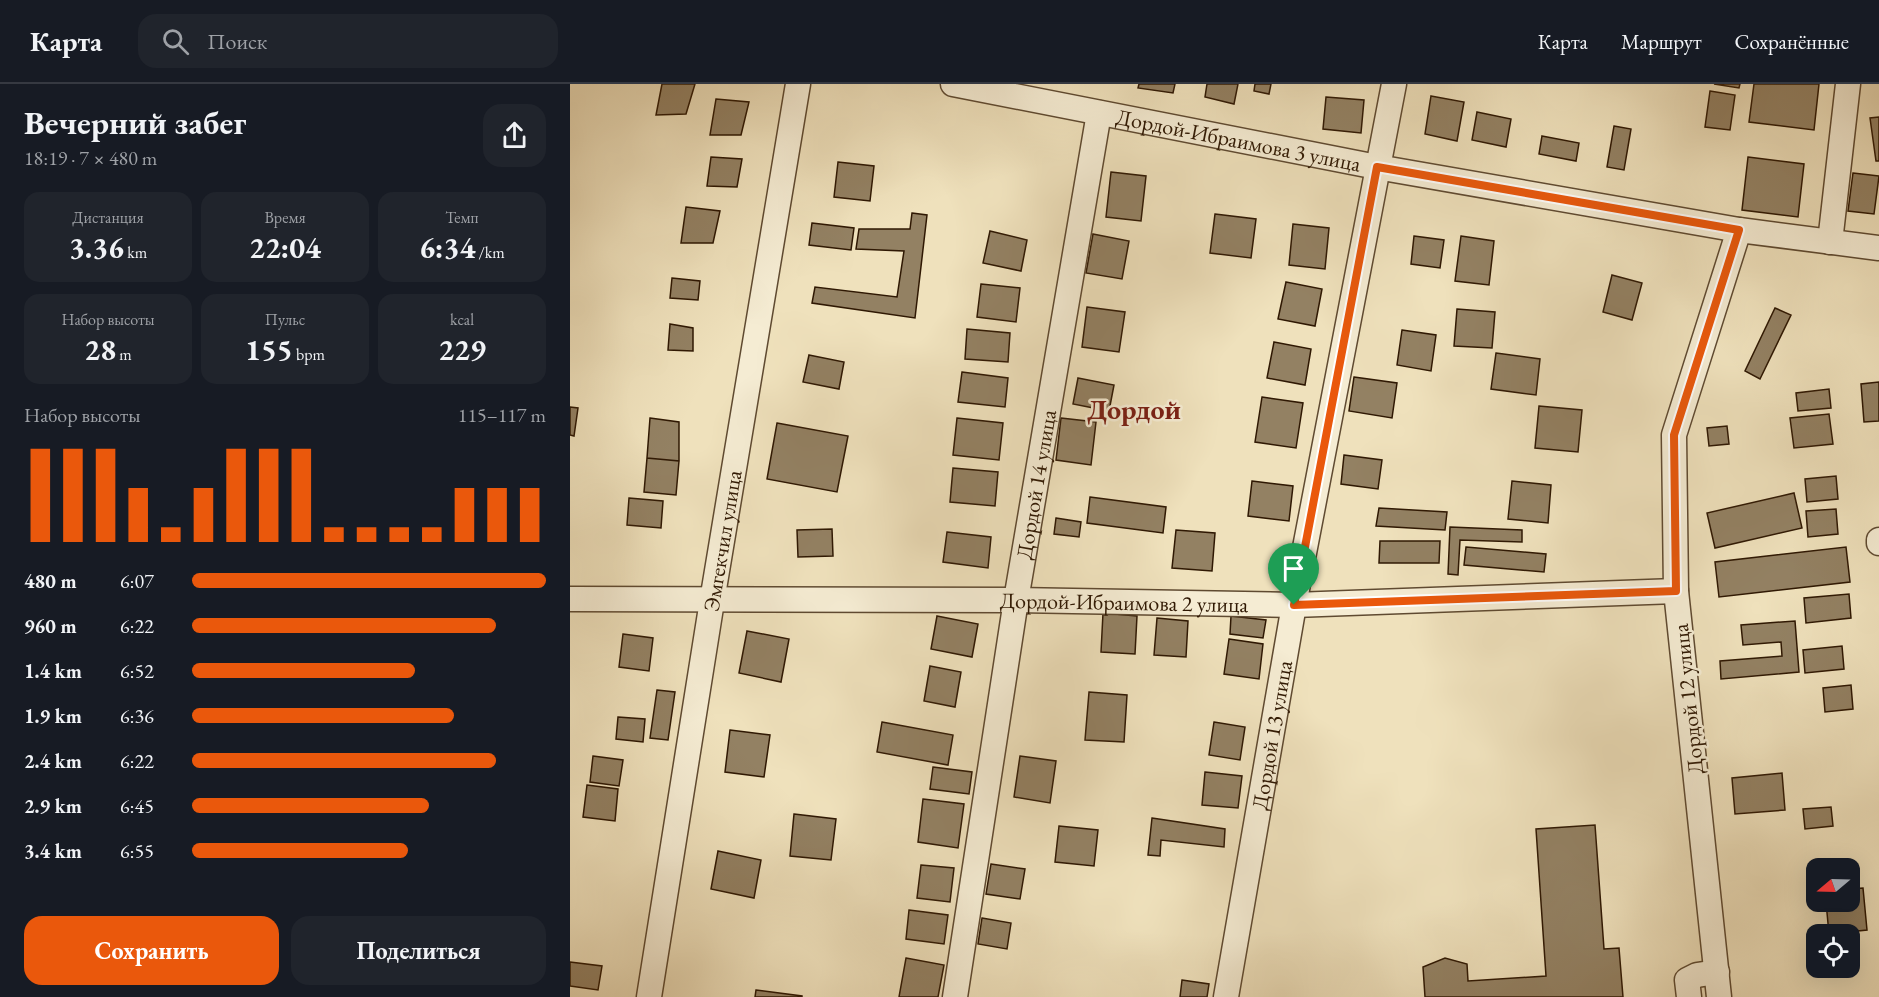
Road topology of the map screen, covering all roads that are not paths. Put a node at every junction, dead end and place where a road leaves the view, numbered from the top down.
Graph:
1 (798, 84) edge
2 (953, 84) edge
3 (1394, 84) edge
4 (1848, 84) edge
5 (1099, 114) junction
6 (1377, 167) junction
7 (1739, 230) junction
8 (1830, 242) junction
9 (1879, 248) edge
10 (1676, 591) junction
11 (570, 599) edge
12 (1016, 600) junction
13 (712, 601) junction
14 (1294, 605) junction
15 (1717, 972) junction
16 (650, 997) edge
17 (955, 997) edge
18 (1226, 997) edge
19 (1689, 997) edge
20 (1719, 997) edge

1 - 13 street, Эмгекчил улица
2 - 5 street, Дордой-Ибраимова 3 улица
3 - 6 street, Дордой 13 улица
4 - 8 street
5 - 6 street, Дордой-Ибраимова 3 улица
5 - 12 street, Дордой 14 улица
6 - 7 street, Дордой-Ибраимова 3 улица
6 - 14 street, Дордой 13 улица
7 - 8 street, Дордой-Ибраимова 3 улица
7 - 10 street, Дордой 12 улица
8 - 9 street, Дордой-Ибраимова 3 улица
10 - 14 street, Дордой-Ибраимова 2 улица
10 - 15 street, Дордой 12 улица
11 - 13 street, Дордой-Ибраимова 2 улица
12 - 13 street, Дордой-Ибраимова 2 улица
12 - 14 street, Дордой-Ибраимова 2 улица
12 - 17 street, Дордой 14 улица
13 - 16 street, Эмгекчил улица
14 - 18 street, Дордой 13 улица
15 - 19 street
15 - 20 street, Дордой 12 улица

